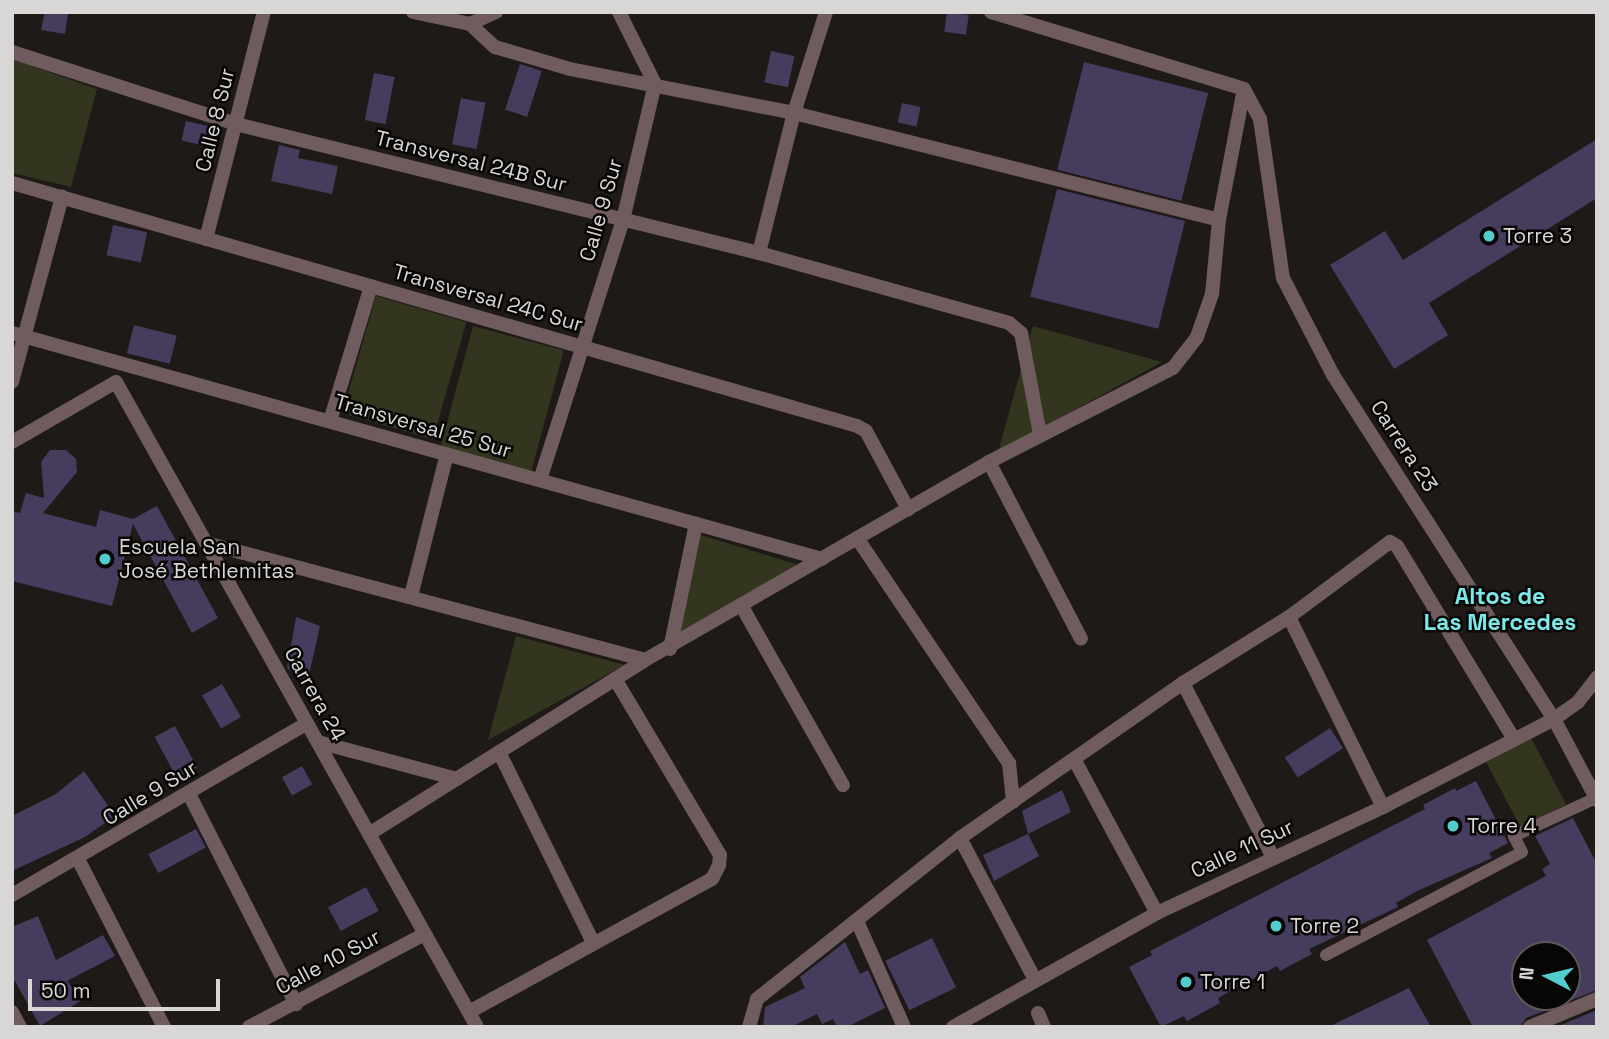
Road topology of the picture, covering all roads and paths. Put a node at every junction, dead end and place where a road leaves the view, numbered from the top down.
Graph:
1 (264, 12) edge
2 (413, 12) edge
3 (496, 12) edge
4 (619, 12) edge
5 (826, 12) edge
6 (991, 12) edge
7 (470, 24) junction
8 (12, 52) edge
9 (655, 83) junction
10 (1244, 89) junction
11 (794, 113) junction
12 (236, 124) junction
13 (12, 183) edge
14 (62, 197) junction
15 (623, 220) junction
16 (1219, 220) junction
17 (206, 239) junction
18 (759, 253) junction
19 (371, 286) junction
20 (18, 334) edge
21 (580, 347) junction
22 (12, 382) edge
23 (330, 421) junction
24 (1040, 435) junction
25 (12, 442) edge
26 (447, 454) junction
27 (989, 462) junction
28 (540, 480) junction
29 (908, 509) junction
30 (696, 524) junction
31 (857, 538) junction
32 (206, 544) junction
33 (822, 559) junction
34 (411, 596) junction
35 (741, 605) junction
36 (1289, 617) junction
37 (1081, 639) dead end
38 (670, 649) junction
39 (645, 660) junction
40 (615, 678) junction
41 (1597, 678) edge
42 (1183, 683) junction
43 (1554, 719) junction
44 (307, 723) junction
45 (1514, 739) junction
46 (318, 742) junction
47 (499, 752) junction
48 (1074, 759) junction
49 (457, 779) junction
50 (843, 785) dead end
51 (189, 794) junction
52 (1596, 799) edge
53 (1013, 802) junction
54 (1384, 807) junction
55 (369, 834) junction
56 (960, 838) junction
57 (1273, 857) junction
58 (78, 859) junction
59 (12, 895) edge
60 (1157, 913) junction
61 (857, 921) junction
62 (425, 934) junction
63 (593, 942) junction
64 (1326, 955) dead end
65 (1034, 978) junction
66 (1597, 999) edge
67 (296, 1004) junction
68 (12, 1012) edge
69 (469, 1012) junction
70 (20, 1027) edge
71 (164, 1027) edge
72 (249, 1027) edge
73 (477, 1027) edge
74 (749, 1027) edge
75 (904, 1027) edge
76 (953, 1027) edge
77 (1530, 1027) edge

1 - 12 street, Calle 8 Sur
2 - 7 street
3 - 7 street
4 - 9 street
5 - 11 street
6 - 10 street
7 - 9 street
8 - 12 street, Transversal 24B Sur
9 - 11 street
9 - 15 street, Calle 9 Sur
10 - 16 street
10 - 43 street, Carrera 23
11 - 16 street
11 - 18 street
12 - 15 street, Transversal 24B Sur
12 - 17 street, Calle 8 Sur
13 - 14 street, Transversal 24C Sur
14 - 17 street, Transversal 24C Sur
14 - 20 street
15 - 18 street, Transversal 24B Sur
15 - 21 street, Calle 9 Sur
16 - 24 street
17 - 19 street, Transversal 24C Sur
18 - 24 street, Transversal 24B Sur
19 - 21 street, Transversal 24C Sur
19 - 23 street
20 - 22 street
20 - 23 street, Transversal 25 Sur
21 - 28 street, Calle 9 Sur
21 - 29 street, Transversal 24C Sur
23 - 26 street, Transversal 25 Sur
24 - 27 street
25 - 32 street, Carrera 24
26 - 28 street, Transversal 25 Sur
26 - 34 street
27 - 29 street
27 - 37 street
28 - 30 street, Transversal 25 Sur
29 - 31 street
30 - 33 street, Transversal 25 Sur
30 - 38 street
31 - 33 street
31 - 53 street
32 - 34 street
32 - 44 street, Carrera 24
33 - 35 street
34 - 39 street
35 - 38 street
35 - 50 street
36 - 42 street
36 - 45 street
36 - 54 street
38 - 39 street
39 - 40 street
40 - 47 street
40 - 63 street
41 - 43 street, Calle 11 Sur
42 - 48 street
42 - 57 street
43 - 45 street, Calle 11 Sur
43 - 52 street, Carrera 23
44 - 46 street, Carrera 24
44 - 51 street, Calle 9 Sur
45 - 54 street, Calle 11 Sur
46 - 49 street
46 - 55 street, Carrera 24
47 - 49 street
47 - 63 street
48 - 53 street
48 - 60 street
49 - 55 street
51 - 58 street, Calle 9 Sur
51 - 67 street
52 - 64 lane
53 - 56 street
54 - 57 street, Calle 11 Sur
55 - 62 street, Carrera 24
56 - 61 street
56 - 65 street
57 - 60 street, Calle 11 Sur
58 - 59 street, Calle 9 Sur
58 - 71 street
60 - 65 street, Calle 11 Sur
61 - 74 street
61 - 75 street
62 - 67 street, Calle 10 Sur
62 - 69 street, Carrera 24
63 - 69 street
65 - 76 street, Calle 11 Sur
66 - 77 street
67 - 72 street, Calle 10 Sur
68 - 70 street
69 - 73 street, Carrera 24

